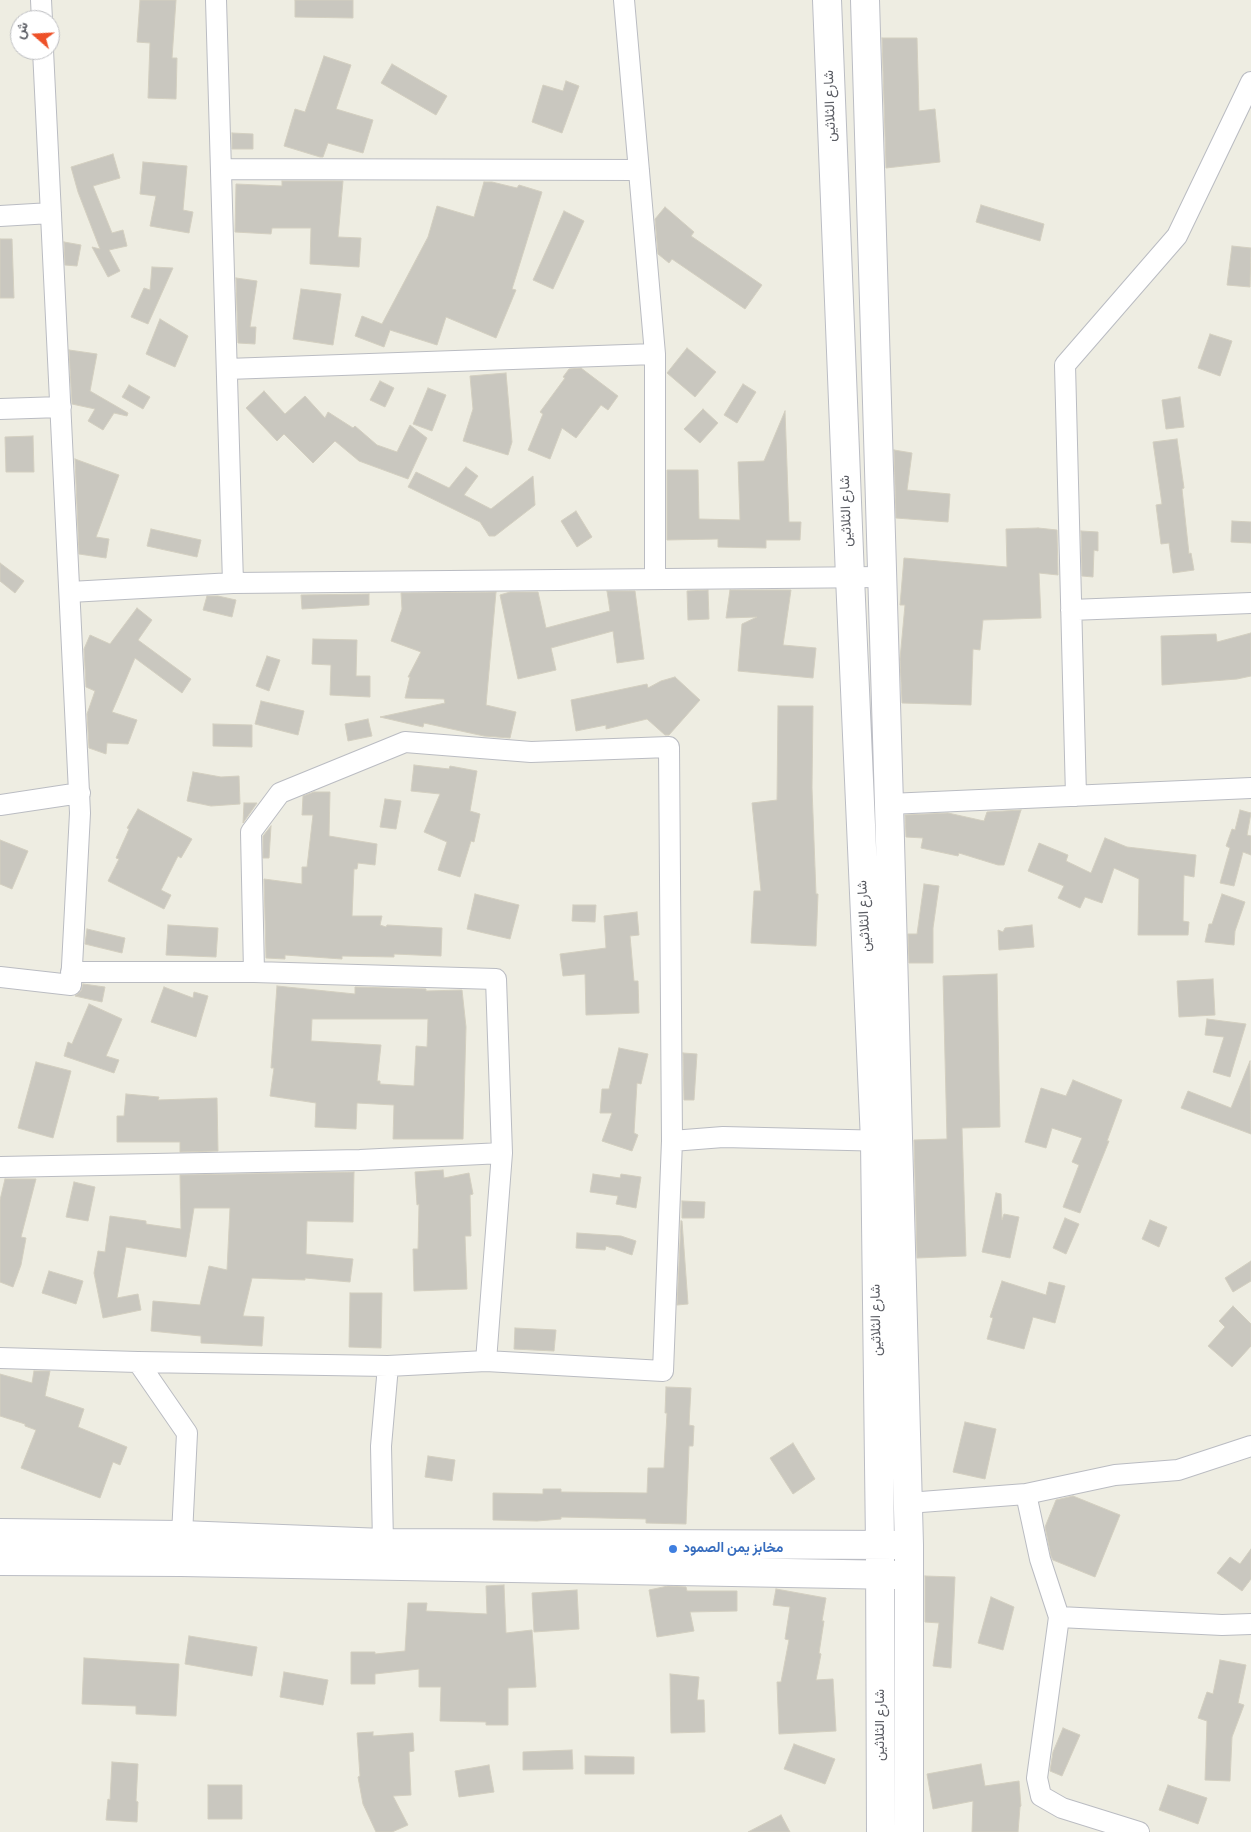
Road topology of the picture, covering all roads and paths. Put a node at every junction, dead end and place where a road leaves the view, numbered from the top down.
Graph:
1 (216, 0) edge
2 (624, 0) edge
3 (826, 0) edge
4 (865, 0) edge
5 (43, 60) edge
6 (1251, 82) edge
7 (221, 169) junction
8 (639, 170) junction
9 (51, 213) junction
10 (0, 216) edge
11 (654, 354) junction
12 (227, 368) junction
13 (61, 407) junction
14 (0, 409) edge
15 (882, 577) junction
16 (850, 578) junction
17 (655, 579) junction
18 (233, 583) junction
19 (70, 592) junction
20 (1251, 603) edge
21 (1072, 610) junction
22 (1251, 788) edge
23 (80, 793) junction
24 (1076, 796) junction
25 (889, 804) junction
26 (0, 805) edge
27 (71, 972) junction
28 (254, 972) junction
29 (0, 977) edge
30 (672, 1141) junction
31 (886, 1141) junction
32 (502, 1153) junction
33 (0, 1168) edge
34 (0, 1358) edge
35 (486, 1361) junction
36 (138, 1362) junction
37 (388, 1366) junction
38 (1251, 1446) edge
39 (1026, 1494) junction
40 (908, 1503) junction
41 (0, 1534) edge
42 (182, 1535) junction
43 (383, 1543) junction
44 (880, 1545) junction
45 (909, 1545) junction
46 (0, 1561) edge
47 (880, 1575) junction
48 (909, 1575) junction
49 (1059, 1617) junction
50 (1251, 1624) edge
51 (881, 1832) edge
52 (909, 1832) edge
53 (1139, 1832) edge

1 - 7 street
2 - 8 street
3 - 16 street, شارع الثلاثين
4 - 15 street, شارع الثلاثين
5 - 9 street
6 - 21 street
7 - 8 street
7 - 12 street
8 - 11 street
9 - 10 street
9 - 13 street
11 - 12 street
11 - 17 street
12 - 18 street
13 - 14 street
13 - 19 street
15 - 16 street
15 - 25 street, شارع الثلاثين
16 - 17 street
16 - 31 street, شارع الثلاثين
17 - 18 street
18 - 19 street
19 - 23 street
20 - 21 street
21 - 24 street
22 - 24 street
23 - 26 street
23 - 27 street
24 - 25 street
25 - 31 street, شارع الثلاثين
27 - 28 street
27 - 29 street
28 - 30 street
28 - 32 street
30 - 31 street
30 - 35 street
31 - 40 street, شارع الثلاثين
31 - 44 street, شارع الثلاثين
32 - 33 street
32 - 35 street
34 - 36 street
35 - 37 street
36 - 37 street
36 - 42 street
37 - 43 street
38 - 39 street
39 - 40 street
39 - 49 street
40 - 45 street, شارع الثلاثين
41 - 42 street
42 - 43 street
43 - 44 street
44 - 45 street
44 - 47 street, شارع الثلاثين
45 - 48 street, شارع الثلاثين
46 - 47 street
47 - 48 street
47 - 51 street, شارع الثلاثين
48 - 52 street, شارع الثلاثين
49 - 50 street
49 - 53 street

